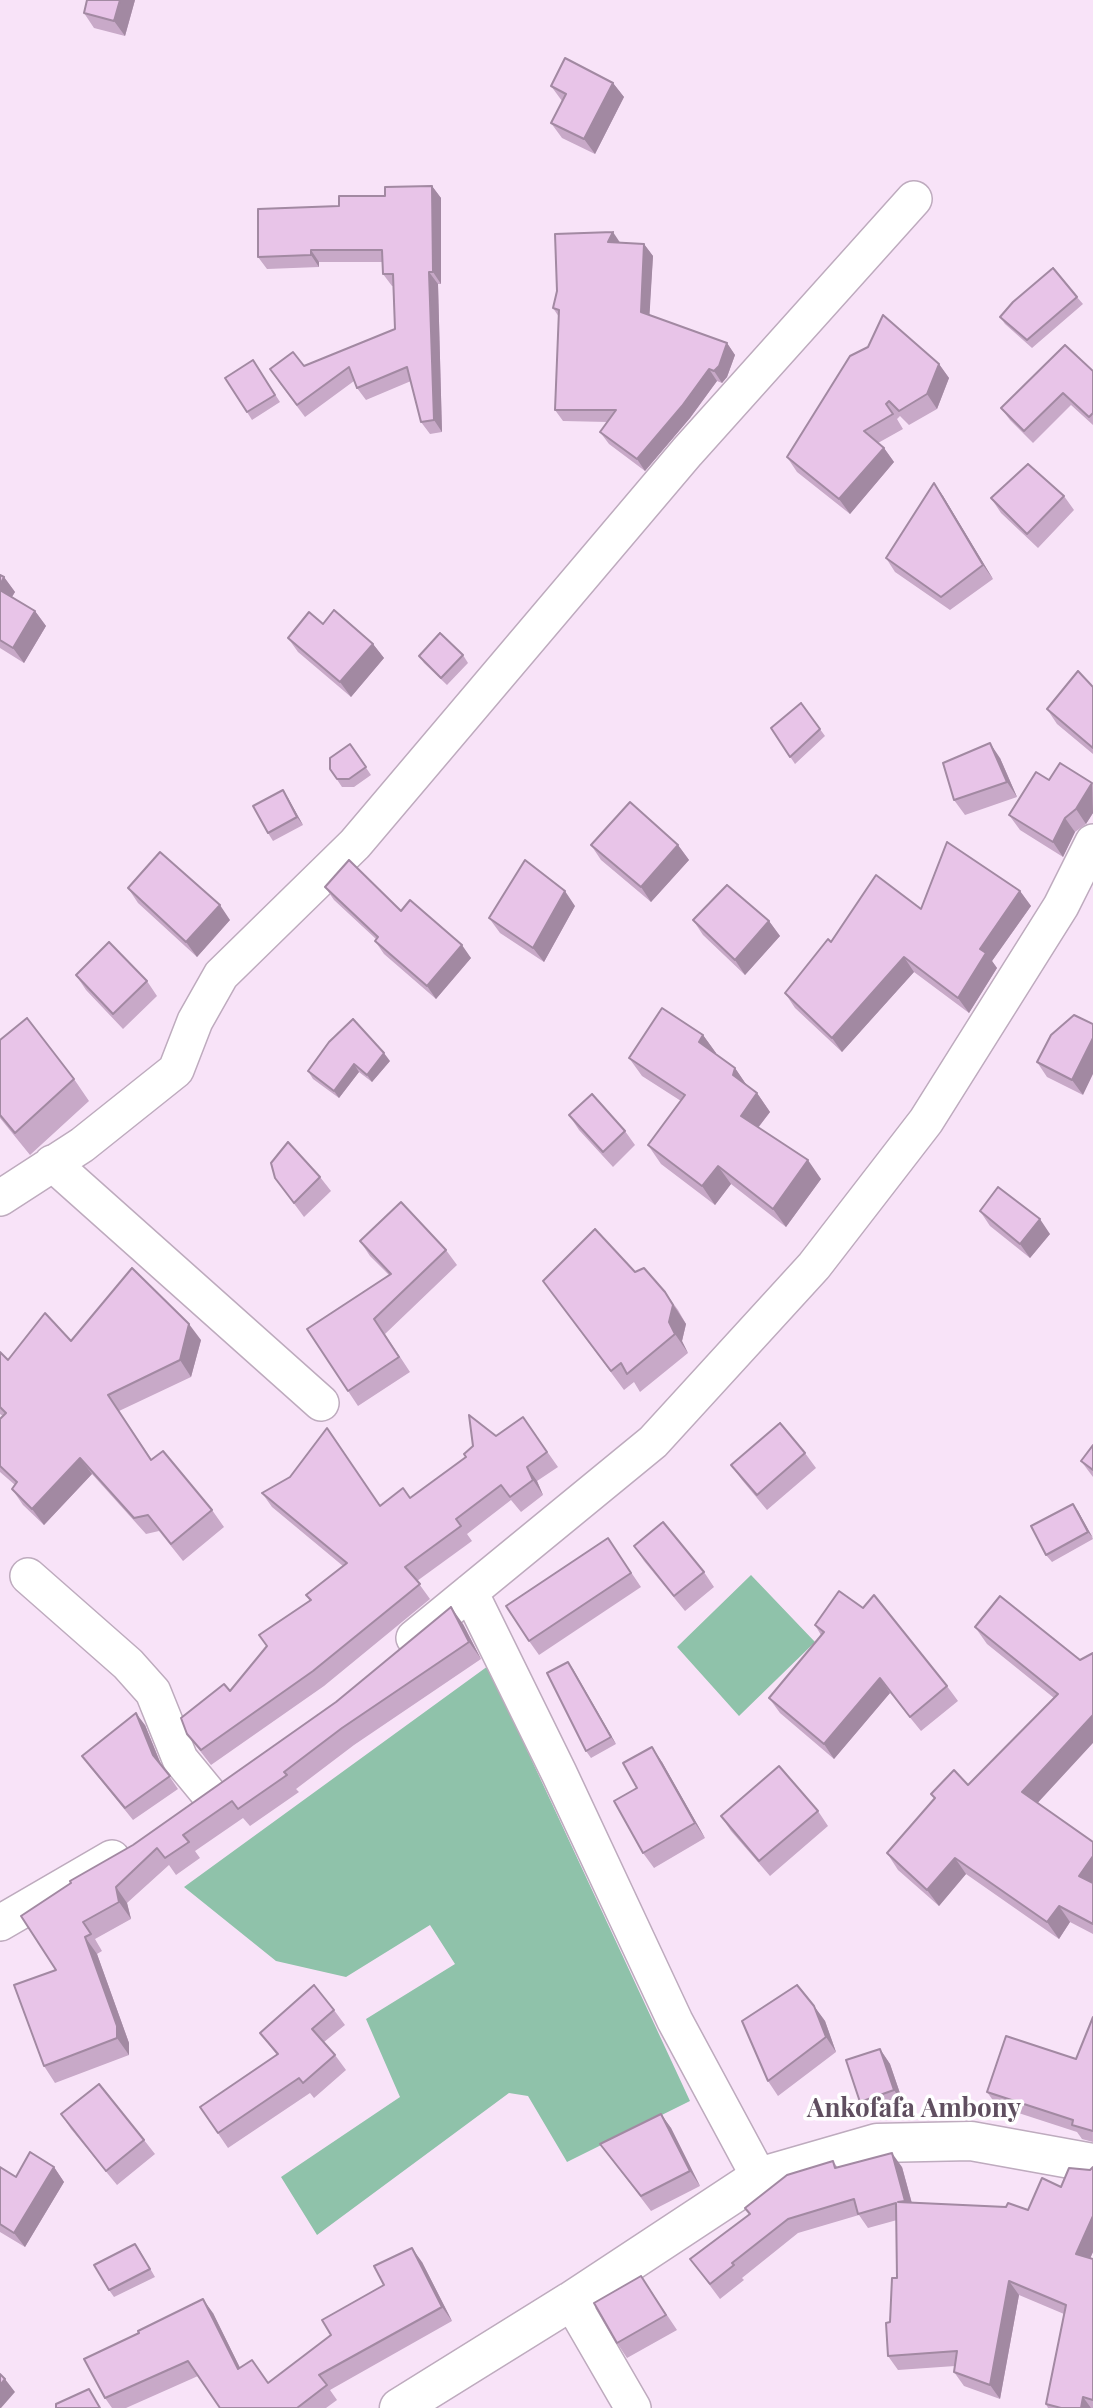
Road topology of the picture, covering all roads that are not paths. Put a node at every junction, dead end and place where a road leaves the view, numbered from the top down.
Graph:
1 (914, 199) dead end
2 (1093, 842) edge
3 (52, 1163) junction
4 (0, 1198) edge
5 (321, 1403) dead end
6 (28, 1576) dead end
7 (470, 1592) junction
8 (388, 1660) edge
9 (208, 1793) edge
10 (133, 1845) edge
11 (0, 1923) edge
12 (1093, 2163) edge
13 (759, 2177) junction
14 (571, 2301) junction
15 (399, 2408) edge
16 (633, 2408) edge

1 - 3 street
2 - 7 street
3 - 4 street
3 - 5 street
6 - 9 street
7 - 8 street
7 - 13 street
10 - 11 street
12 - 13 street
13 - 14 street
14 - 15 street
14 - 16 street

